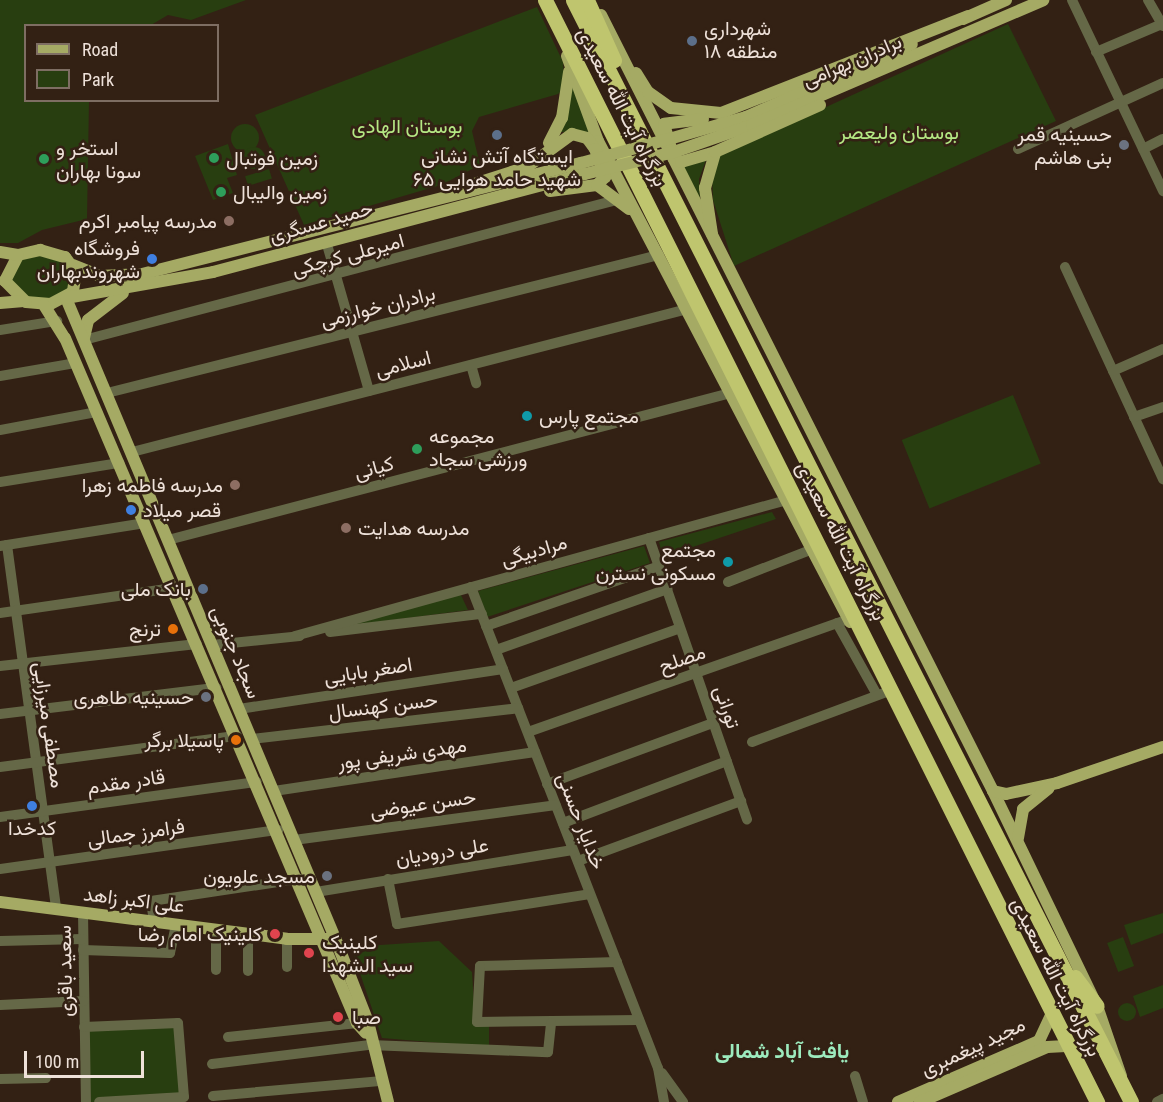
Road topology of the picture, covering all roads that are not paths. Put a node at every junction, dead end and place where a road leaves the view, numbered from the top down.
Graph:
1 (545, 0) edge
2 (573, 0) edge
3 (587, 0) edge
4 (594, 0) edge
5 (1006, 0) edge
6 (1043, 0) edge
7 (1072, 0) edge
8 (1148, 0) edge
9 (552, 16) junction
10 (969, 16) junction
11 (1162, 25) edge
12 (609, 30) junction
13 (950, 42) junction
14 (1096, 52) junction
15 (569, 61) junction
16 (1163, 83) edge
17 (1119, 102) junction
18 (629, 109) junction
19 (721, 113) junction
20 (1163, 139) edge
21 (1018, 149) dead end
22 (1143, 149) junction
23 (545, 152) junction
24 (715, 152) junction
25 (583, 168) junction
26 (597, 185) junction
27 (1163, 191) edge
28 (620, 199) junction
29 (638, 219) junction
30 (325, 237) junction
31 (714, 244) junction
32 (0, 252) edge
33 (18, 255) junction
34 (659, 255) junction
35 (73, 265) junction
36 (1065, 267) dead end
37 (336, 276) junction
38 (3, 277) edge
39 (139, 287) junction
40 (66, 298) junction
41 (24, 301) junction
42 (0, 303) edge
43 (44, 305) junction
44 (684, 310) junction
45 (57, 321) junction
46 (0, 330) edge
47 (352, 332) junction
48 (84, 340) junction
49 (1163, 349) edge
50 (75, 363) junction
51 (471, 365) junction
52 (1113, 371) junction
53 (0, 376) edge
54 (476, 383) dead end
55 (369, 391) junction
56 (107, 393) junction
57 (727, 394) junction
58 (1163, 407) edge
59 (97, 412) junction
60 (1134, 417) junction
61 (0, 430) edge
62 (132, 452) junction
63 (1158, 455) edge
64 (119, 463) junction
65 (1163, 479) edge
66 (0, 482) edge
67 (783, 501) junction
68 (145, 523) junction
69 (649, 538) junction
70 (168, 540) junction
71 (3, 545) edge
72 (810, 550) junction
73 (659, 566) junction
74 (728, 582) dead end
75 (471, 587) junction
76 (173, 588) junction
77 (667, 588) junction
78 (16, 611) junction
79 (0, 613) edge
80 (482, 614) junction
81 (842, 621) junction
82 (486, 626) junction
83 (680, 628) junction
84 (295, 636) junction
85 (197, 644) junction
86 (212, 645) junction
87 (496, 650) junction
88 (23, 663) junction
89 (0, 666) edge
90 (503, 669) junction
91 (882, 672) junction
92 (696, 673) junction
93 (222, 685) junction
94 (511, 688) junction
95 (885, 692) junction
96 (518, 708) junction
97 (239, 709) junction
98 (29, 710) junction
99 (0, 714) edge
100 (713, 723) junction
101 (528, 732) junction
102 (237, 736) junction
103 (252, 740) junction
104 (752, 742) dead end
105 (1163, 747) edge
106 (535, 752) junction
107 (727, 760) junction
108 (36, 762) junction
109 (0, 767) edge
110 (263, 780) junction
111 (1057, 783) junction
112 (548, 784) junction
113 (274, 791) junction
114 (993, 791) junction
115 (741, 801) junction
116 (556, 805) junction
117 (43, 811) junction
118 (0, 817) edge
119 (747, 819) dead end
120 (563, 823) junction
121 (278, 830) junction
122 (1018, 843) junction
123 (290, 848) junction
124 (573, 850) junction
125 (578, 861) junction
126 (50, 863) junction
127 (0, 868) edge
128 (299, 879) junction
129 (388, 879) junction
130 (316, 892) junction
131 (590, 894) junction
132 (0, 902) edge
133 (56, 909) junction
134 (83, 913) junction
135 (316, 919) junction
136 (154, 922) junction
137 (176, 925) junction
138 (216, 930) junction
139 (248, 934) junction
140 (293, 939) junction
141 (330, 940) junction
142 (0, 941) edge
143 (1050, 943) junction
144 (83, 944) junction
145 (617, 962) junction
146 (287, 967) dead end
147 (216, 970) dead end
148 (248, 971) dead end
149 (84, 1001) junction
150 (0, 1005) edge
151 (1097, 1006) junction
152 (1051, 1015) junction
153 (639, 1020) junction
154 (550, 1023) junction
155 (84, 1027) junction
156 (365, 1031) junction
157 (228, 1037) dead end
158 (1041, 1045) junction
159 (1066, 1046) junction
160 (212, 1064) dead end
161 (658, 1068) junction
162 (855, 1076) dead end
163 (46, 1078) dead end
164 (0, 1079) edge
165 (382, 1080) junction
166 (1122, 1084) junction
167 (213, 1096) dead end
168 (938, 1099) edge
169 (86, 1102) edge
170 (99, 1102) edge
171 (388, 1102) edge
172 (664, 1102) edge
173 (683, 1102) edge
174 (863, 1102) edge
175 (898, 1102) edge
176 (920, 1102) edge
177 (1097, 1102) edge
178 (1131, 1102) edge

1 - 9 highway, بزرگراه آیت الله سعیدی
2 - 18 highway, بزرگراه آیت الله سعیدی
3 - 18 highway
4 - 12 main road
5 - 10 main road, برادران بهرامی
6 - 13 main road, برادران بهرامی
7 - 14 street
8 - 11 street
9 - 15 main road
9 - 91 highway, بزرگراه آیت الله سعیدی
10 - 19 main road
10 - 25 main road, برادران بهرامی, bridge
11 - 14 street
12 - 19 main road
12 - 31 main road, بزرگراه آیت الله سعیدی
13 - 24 main road
13 - 25 main road, برادران بهرامی, bridge
14 - 17 street
15 - 23 main road
15 - 29 main road
16 - 17 street
17 - 21 street
17 - 22 street
18 - 143 highway, بزرگراه آیت الله سعیدی
19 - 24 main road
20 - 22 street
22 - 27 street
23 - 26 main road
23 - 30 main road
24 - 31 main road
25 - 30 main road, حمید عسگری
26 - 28 main road
26 - 30 main road
28 - 29 main road
28 - 37 street, امیرعلی کرچکی
29 - 34 main road
30 - 35 main road, حمید عسگری
30 - 37 street
30 - 39 main road, حمید عسگری
31 - 114 main road, بزرگراه آیت الله سعیدی
32 - 33 main road
33 - 35 main road
33 - 38 main road
34 - 44 main road
34 - 47 street, برادران خوارزمی
35 - 40 main road
36 - 52 street
37 - 47 street
37 - 48 street, امیرعلی کرچکی
38 - 41 main road
39 - 40 main road, حمید عسگری
39 - 48 main road
40 - 43 main road
40 - 48 main road, سجاد جنوبی
41 - 42 main road
41 - 43 main road
43 - 45 main road, سجاد جنوبی
44 - 51 street, اسلامی
44 - 57 main road
45 - 46 street
45 - 50 main road, سجاد جنوبی
47 - 55 street
47 - 56 street, برادران خوارزمی
48 - 56 main road, سجاد جنوبی
49 - 52 street
50 - 53 street
50 - 59 main road, سجاد جنوبی
51 - 54 street
51 - 55 street, اسلامی
52 - 60 street
55 - 62 street, اسلامی
56 - 62 main road, سجاد جنوبی
57 - 67 main road
57 - 70 street, کیانی
58 - 60 street
59 - 61 street
59 - 64 main road, سجاد جنوبی
60 - 63 street
62 - 70 main road, سجاد جنوبی
63 - 65 street
64 - 66 street
64 - 68 main road, سجاد جنوبی
67 - 69 street, مرادبیگی
67 - 72 main road
68 - 71 street
68 - 76 main road, سجاد جنوبی
69 - 73 street, تورانی
69 - 75 street, مرادبیگی
70 - 86 main road, سجاد جنوبی
71 - 78 street, مصطفی میرزایی
72 - 74 street
72 - 81 main road
73 - 77 street, تورانی
73 - 82 street
75 - 80 street, خدایار حسنی
75 - 84 street, مرادبیگی
76 - 78 street
76 - 85 main road, سجاد جنوبی
77 - 83 street, تورانی
77 - 87 street
78 - 79 street
78 - 88 street, مصطفی میرزایی
80 - 82 street, خدایار حسنی
80 - 84 street, مرادبیگی
81 - 91 main road
81 - 92 street, مصلح
81 - 95 street
82 - 87 street, خدایار حسنی
83 - 92 street, تورانی
83 - 94 street
84 - 86 street, مرادبیگی
85 - 86 main road
85 - 88 street
85 - 93 main road, سجاد جنوبی
86 - 93 main road, سجاد جنوبی
87 - 90 street, خدایار حسنی
88 - 89 street
88 - 98 street, مصطفی میرزایی
90 - 94 street, خدایار حسنی
90 - 97 street, اصغر بابایی
91 - 95 highway, بزرگراه آیت الله سعیدی
92 - 100 street, تورانی
92 - 101 street, مصلح
93 - 97 main road, سجاد جنوبی
93 - 98 street
93 - 102 main road, سجاد جنوبی
94 - 96 street, خدایار حسنی
95 - 104 street
95 - 152 highway, بزرگراه آیت الله سعیدی
96 - 101 street, خدایار حسنی
96 - 103 street, حسن کهنسال
97 - 103 main road, سجاد جنوبی
98 - 99 street
98 - 108 street, مصطفی میرزایی
100 - 107 street, تورانی
100 - 112 street
101 - 106 street, خدایار حسنی
102 - 108 street
102 - 110 main road, سجاد جنوبی
103 - 110 main road, سجاد جنوبی
105 - 111 main road
106 - 112 street, خدایار حسنی
106 - 113 street, مهدی شریفی پور
107 - 115 street, تورانی
107 - 120 street
108 - 109 street
108 - 117 street, مصطفی میرزایی
110 - 113 main road, سجاد جنوبی
110 - 117 street, قادر مقدم
110 - 121 main road, سجاد جنوبی
111 - 114 main road
111 - 122 main road
112 - 116 street, خدایار حسنی
113 - 123 main road, سجاد جنوبی
114 - 122 main road, بزرگراه آیت الله سعیدی
115 - 119 street, تورانی
115 - 125 street
116 - 120 street, خدایار حسنی
116 - 123 street, حسن عیوضی
117 - 118 street, قادر مقدم
117 - 126 street, مصطفی میرزایی
120 - 124 street, خدایار حسنی
121 - 123 main road, سجاد جنوبی
121 - 126 street, فرامرز جمالی
122 - 151 main road, بزرگراه آیت الله سعیدی
123 - 128 main road, سجاد جنوبی
123 - 130 main road, سجاد جنوبی
124 - 125 street, خدایار حسنی
124 - 129 street, علی درودیان
125 - 131 street, خدایار حسنی
126 - 127 street, فرامرز جمالی
126 - 133 street, مصطفی میرزایی
128 - 135 main road, سجاد جنوبی
128 - 136 street
129 - 130 street, علی درودیان
129 - 131 street
130 - 141 main road, سجاد جنوبی
131 - 145 street, خدایار حسنی
132 - 133 main road, علی اکبر زاهد
133 - 134 main road, علی اکبر زاهد
134 - 136 main road, علی اکبر زاهد
134 - 144 street, سعید باقری
135 - 140 main road
135 - 141 main road, سجاد جنوبی
136 - 137 main road, علی اکبر زاهد
137 - 138 main road, علی اکبر زاهد
137 - 144 street
138 - 139 main road, علی اکبر زاهد
138 - 147 street
139 - 140 main road, علی اکبر زاهد
139 - 148 street
140 - 141 main road, علی اکبر زاهد
140 - 146 street
141 - 156 main road, سجاد جنوبی
142 - 144 street
143 - 151 highway
143 - 166 highway, بزرگراه آیت الله سعیدی
144 - 149 street, سعید باقری
145 - 153 street, خدایار حسنی
145 - 154 street
149 - 150 street
149 - 155 street, سعید باقری
151 - 166 main road, بزرگراه آیت الله سعیدی
152 - 158 main road, مجید پیغمبری
152 - 159 highway, بزرگراه آیت الله سعیدی
153 - 154 street
153 - 161 street, خدایار حسنی
154 - 156 street
155 - 169 street, سعید باقری
155 - 170 street
156 - 157 street
156 - 160 street
156 - 165 main road, سجاد جنوبی
158 - 159 main road
158 - 168 main road, مجید پیغمبری
158 - 175 main road, مجید پیغمبری
159 - 177 highway, بزرگراه آیت الله سعیدی
161 - 172 street, خدایار حسنی
161 - 173 street, خدایار حسنی
162 - 174 street
163 - 164 street
165 - 167 street
165 - 171 main road, سجاد جنوبی
166 - 178 highway, بزرگراه آیت الله سعیدی
168 - 176 main road, مجید پیغمبری

